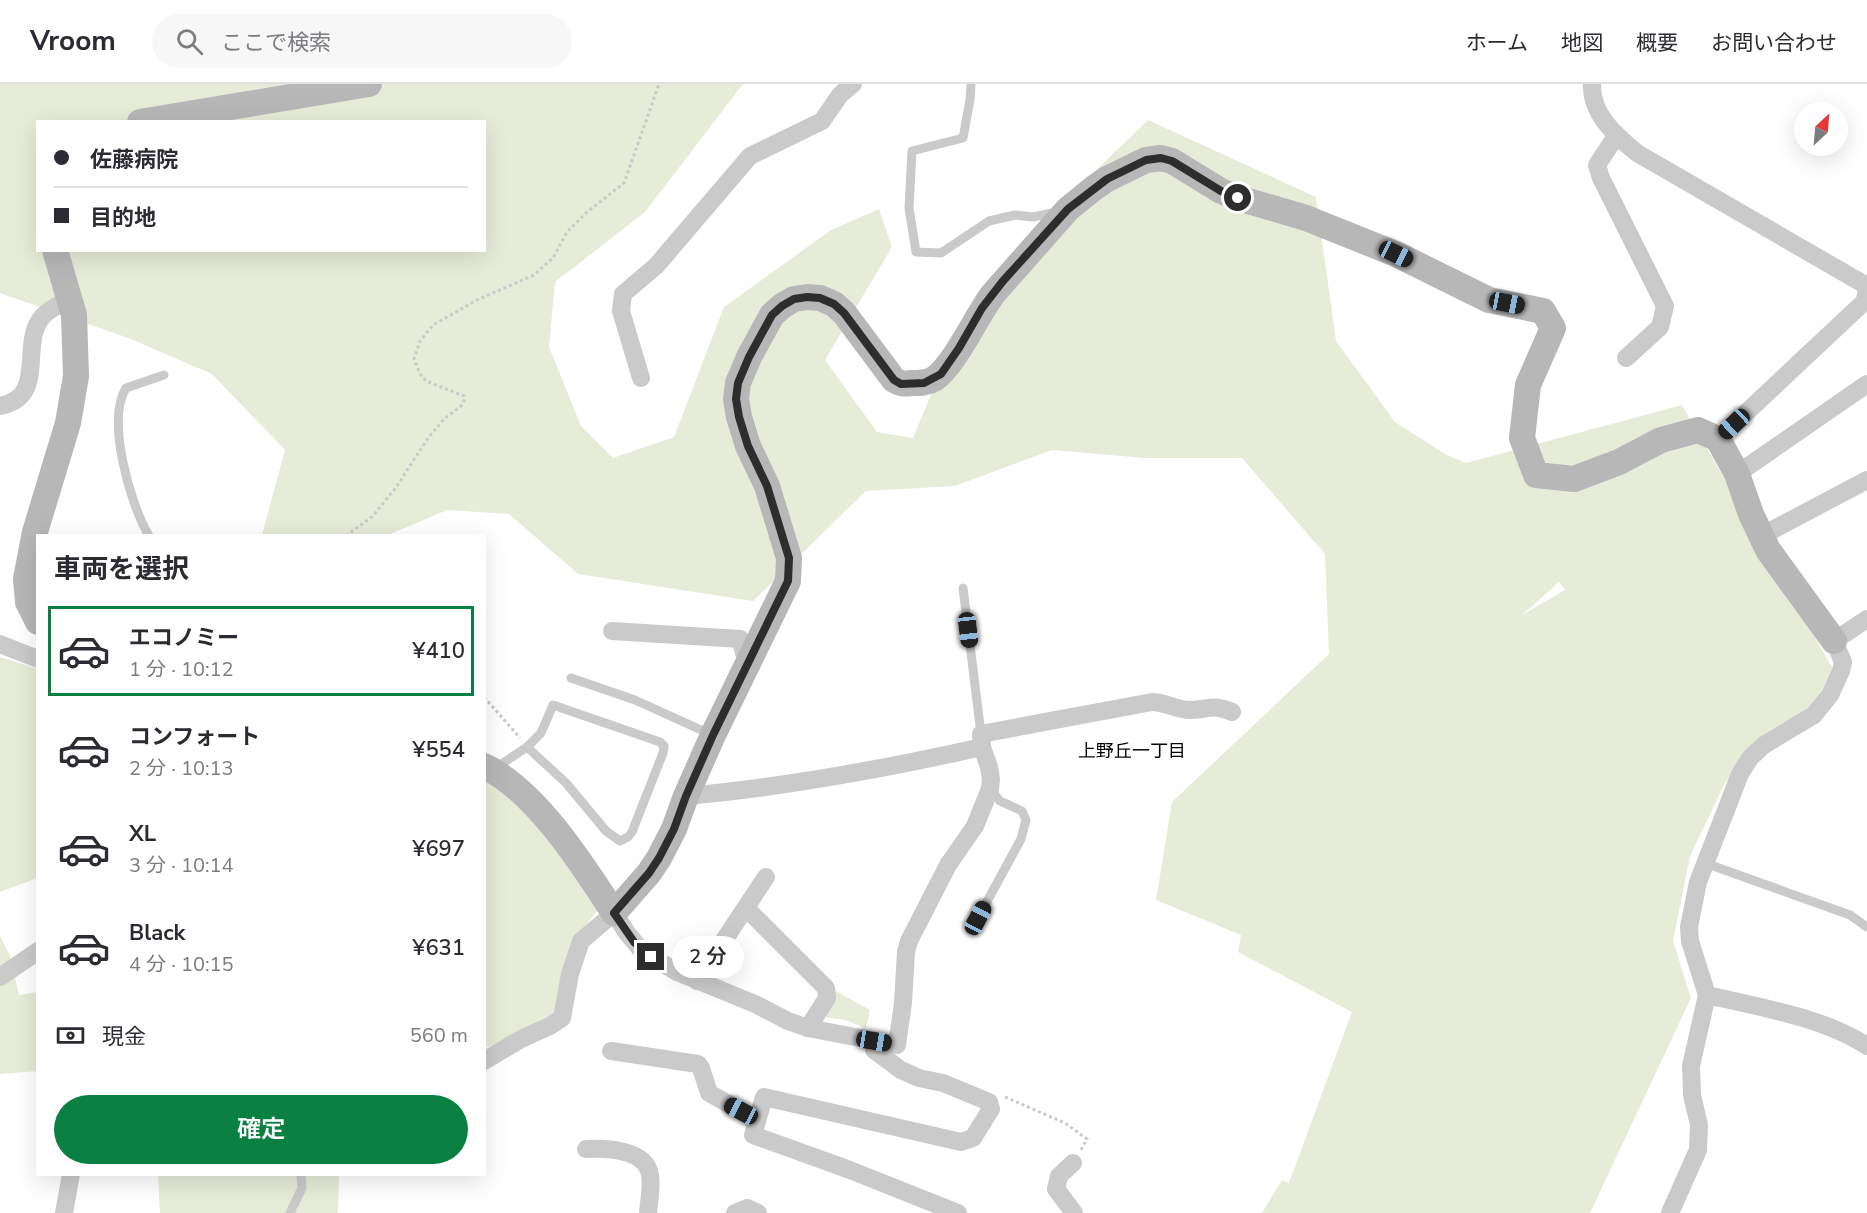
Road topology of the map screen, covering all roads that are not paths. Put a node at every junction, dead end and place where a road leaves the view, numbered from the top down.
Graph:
1 (369, 84) edge
2 (854, 84) edge
3 (971, 84) edge
4 (1592, 84) edge
5 (152, 120) edge
6 (1616, 136) junction
7 (1068, 209) junction
8 (56, 252) edge
9 (69, 299) junction
10 (1626, 358) dead end
11 (164, 375) dead end
12 (641, 378) dead end
13 (1867, 384) edge
14 (0, 406) edge
15 (1718, 439) junction
16 (1737, 474) junction
17 (1867, 480) edge
18 (147, 534) edge
19 (1761, 536) junction
20 (963, 588) dead end
21 (36, 618) edge
22 (1867, 619) edge
23 (612, 631) dead end
24 (1834, 641) junction
25 (0, 644) edge
26 (36, 658) edge
27 (747, 663) junction
28 (571, 678) dead end
29 (1232, 712) dead end
30 (713, 735) junction
31 (981, 740) junction
32 (528, 747) junction
33 (488, 768) edge
34 (990, 789) junction
35 (686, 796) junction
36 (1705, 863) junction
37 (766, 877) dead end
38 (746, 908) junction
39 (614, 913) junction
40 (978, 918) dead end
41 (1867, 927) edge
42 (36, 952) edge
43 (0, 977) edge
44 (697, 981) junction
45 (1707, 995) junction
46 (808, 1028) junction
47 (874, 1041) junction
48 (1867, 1046) edge
49 (611, 1051) dead end
50 (486, 1060) edge
51 (757, 1120) junction
52 (586, 1149) dead end
53 (1073, 1163) dead end
54 (71, 1176) edge
55 (301, 1176) edge
56 (64, 1213) edge
57 (290, 1213) edge
58 (648, 1213) edge
59 (735, 1213) edge
60 (758, 1213) edge
61 (958, 1213) edge
62 (1074, 1213) edge
63 (1670, 1213) edge

1 - 5 street
2 - 12 street
3 - 7 lane
4 - 6 street
6 - 10 street
6 - 15 street
7 - 15 street
7 - 27 street
8 - 9 street
9 - 14 street
9 - 21 street
11 - 18 lane
13 - 16 street
15 - 16 street
16 - 19 street
17 - 19 street
19 - 24 street
20 - 31 lane
22 - 24 street
23 - 27 street
24 - 36 street
25 - 26 street
27 - 30 street
28 - 30 lane
29 - 31 street
30 - 35 street
31 - 34 street
31 - 35 street
32 - 32 lane
32 - 33 lane
33 - 39 street
34 - 40 lane
34 - 47 street
35 - 39 street
36 - 41 lane
36 - 45 street
37 - 38 street
38 - 44 street
38 - 46 street
39 - 44 street
39 - 50 street
42 - 43 street
44 - 46 street
45 - 48 street
45 - 63 street
46 - 47 street
47 - 51 street
49 - 51 street
51 - 61 street
52 - 58 street
53 - 62 street
54 - 56 street
55 - 57 lane
59 - 60 street

